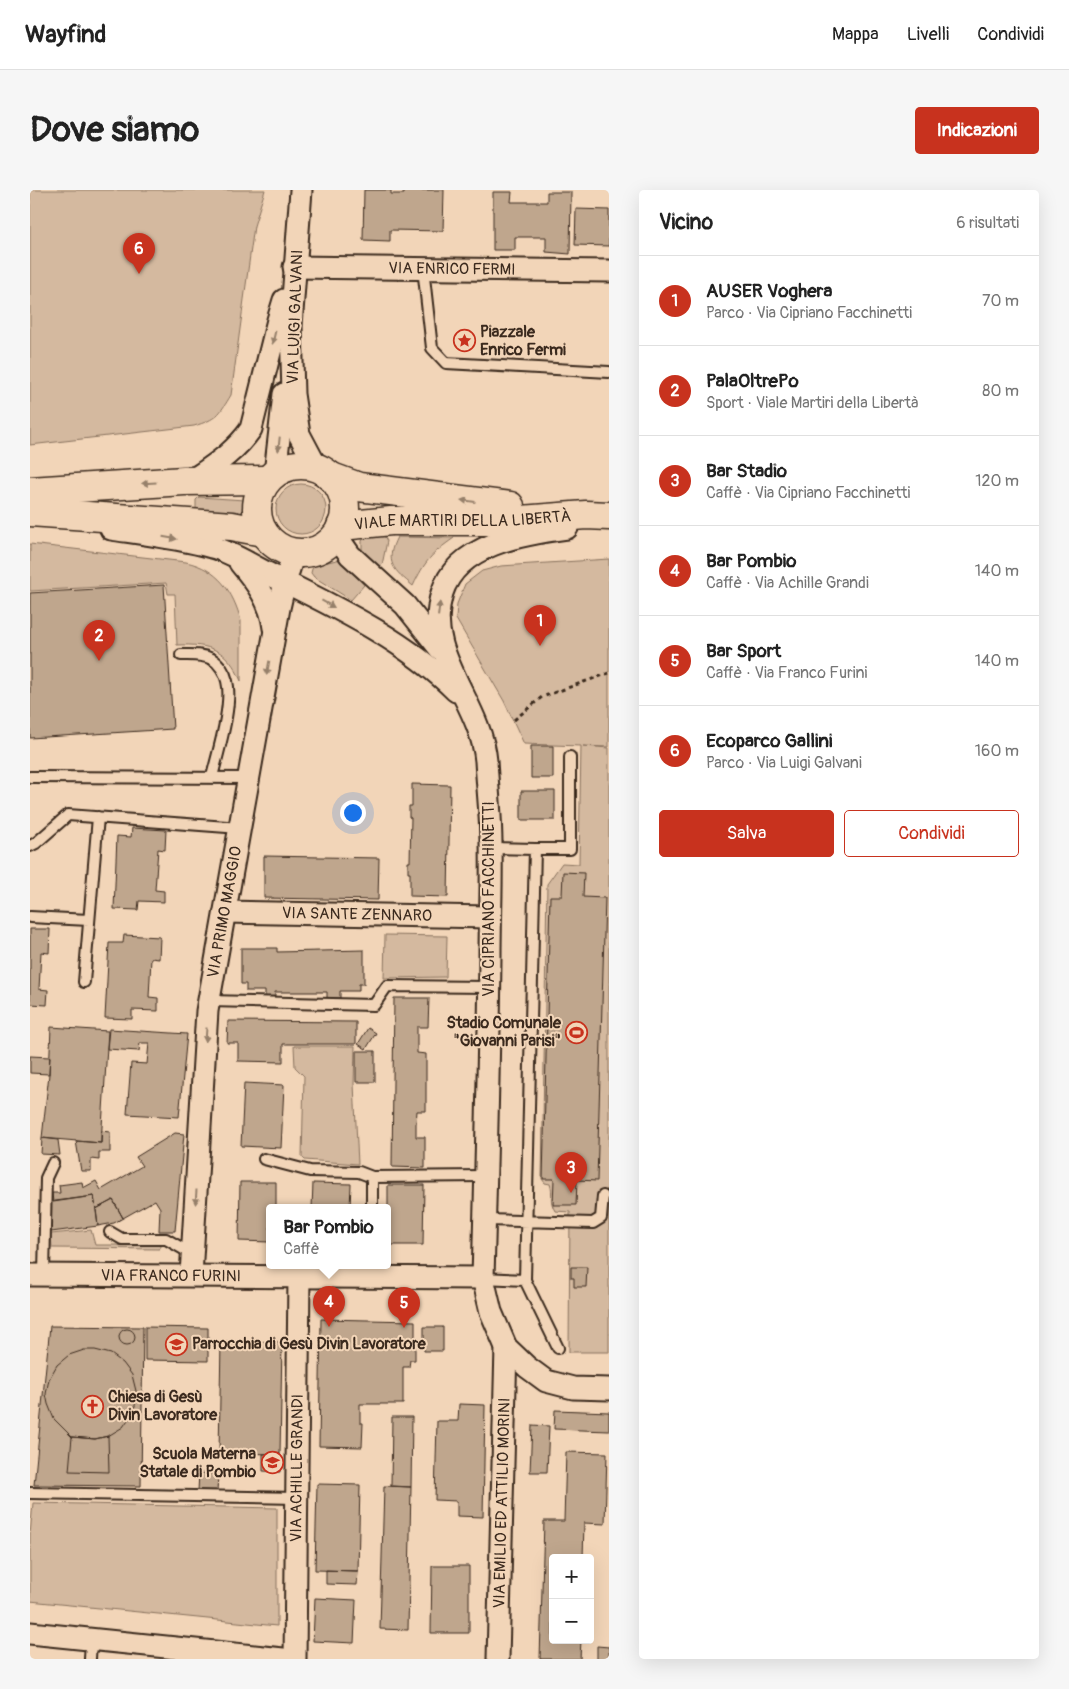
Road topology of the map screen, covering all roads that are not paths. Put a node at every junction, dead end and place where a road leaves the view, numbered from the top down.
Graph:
1 (301, 190) edge
2 (423, 268) junction
3 (294, 270) junction
4 (609, 271) edge
5 (291, 326) junction
6 (609, 372) edge
7 (323, 472) junction
8 (271, 477) junction
9 (192, 481) junction
10 (32, 505) edge
11 (601, 518) edge
12 (339, 531) junction
13 (263, 532) junction
14 (294, 553) junction
15 (237, 559) junction
16 (285, 582) junction
17 (274, 634) junction
18 (444, 653) junction
19 (181, 654) dead end
20 (468, 704) junction
21 (570, 756) dead end
22 (30, 777) edge
23 (212, 777) junction
24 (249, 778) junction
25 (98, 818) junction
26 (240, 828) junction
27 (30, 846) edge
28 (490, 848) junction
29 (535, 849) junction
30 (225, 912) junction
31 (490, 916) junction
32 (30, 917) edge
33 (89, 920) junction
34 (84, 982) dead end
35 (490, 987) junction
36 (209, 1001) junction
37 (264, 1159) dead end
38 (53, 1163) dead end
39 (486, 1176) junction
40 (372, 1177) junction
41 (603, 1196) dead end
42 (372, 1204) edge
43 (485, 1220) junction
44 (527, 1220) junction
45 (110, 1232) dead end
46 (192, 1254) junction
47 (191, 1276) junction
48 (298, 1276) junction
49 (34, 1278) edge
50 (483, 1278) junction
51 (525, 1280) junction
52 (506, 1347) junction
53 (558, 1348) dead end
54 (609, 1389) edge
55 (30, 1493) edge
56 (296, 1498) junction
57 (30, 1633) edge
58 (91, 1650) edge
59 (283, 1659) edge
60 (295, 1659) edge
61 (498, 1659) edge

1 - 3 street, VIA LUIGI GALVANI
2 - 3 street, VIA ENRICO FERMI
2 - 4 street, VIA ENRICO FERMI
2 - 6 lane
3 - 5 street, VIA LUIGI GALVANI
3 -> 9 street
5 - 7 street, VIA LUIGI GALVANI
5 -> 8 street
7 - 8 main road, VIALE MARTIRI DELLA LIBERTÀ
11 -> 7 main road, VIALE MARTIRI DELLA LIBERTÀ
7 - 12 main road, VIALE MARTIRI DELLA LIBERTÀ
8 - 9 main road, VIALE MARTIRI DELLA LIBERTÀ
8 - 13 main road
9 -> 10 main road, VIALE MARTIRI DELLA LIBERTÀ
10 - 13 main road
10 -> 15 street, VIA CIPRIANO FACCHINETTI
11 - 12 main road, VIALE MARTIRI DELLA LIBERTÀ
18 -> 11 street, VIA CIPRIANO FACCHINETTI
12 - 14 main road, VIALE MARTIRI DELLA LIBERTÀ
12 - 18 street, VIA CIPRIANO FACCHINETTI
13 - 14 main road
14 - 16 street, VIA PRIMO MAGGIO
15 - 16 street, VIA CIPRIANO FACCHINETTI
15 - 17 street
16 - 17 street, VIA PRIMO MAGGIO
16 -> 20 street, VIA CIPRIANO FACCHINETTI
17 -> 24 street, VIA PRIMO MAGGIO
18 - 20 street, VIA CIPRIANO FACCHINETTI
19 - 23 lane
20 - 28 street, VIA CIPRIANO FACCHINETTI
21 - 29 lane
22 - 23 lane
23 - 24 lane
24 - 26 street, VIA PRIMO MAGGIO
25 - 26 lane
25 - 27 lane
25 - 33 lane
26 - 30 street, VIA PRIMO MAGGIO
28 - 29 lane
28 - 31 street, VIA CIPRIANO FACCHINETTI
29 - 44 lane
30 - 31 street, VIA SANTE ZENNARO
30 - 36 street, VIA PRIMO MAGGIO
31 - 35 street, VIA CIPRIANO FACCHINETTI
32 - 33 lane
33 - 34 lane
35 - 36 lane
35 - 39 street, VIA CIPRIANO FACCHINETTI
36 -> 46 street, VIA PRIMO MAGGIO
37 - 40 lane
38 - 49 lane
39 - 40 lane
39 - 43 street, VIA CIPRIANO FACCHINETTI
40 - 42 lane
41 - 44 lane
43 - 44 lane
43 - 50 street, VIA CIPRIANO FACCHINETTI
44 - 51 lane
45 - 46 lane
46 - 47 street, VIA PRIMO MAGGIO
47 - 48 street, VIA FRANCO FURINI
47 - 49 street, VIA FRANCO FURINI
48 - 50 street, VIA FRANCO FURINI
48 - 56 street, VIA ACHILLE GRANDI
50 - 51 lane
50 - 52 street
51 - 53 lane
52 - 54 street
52 - 61 street, VIA EMILIO ED ATTILIO MORINI
55 - 56 lane
56 - 60 street, VIA ACHILLE GRANDI
57 - 58 street
58 - 59 street

